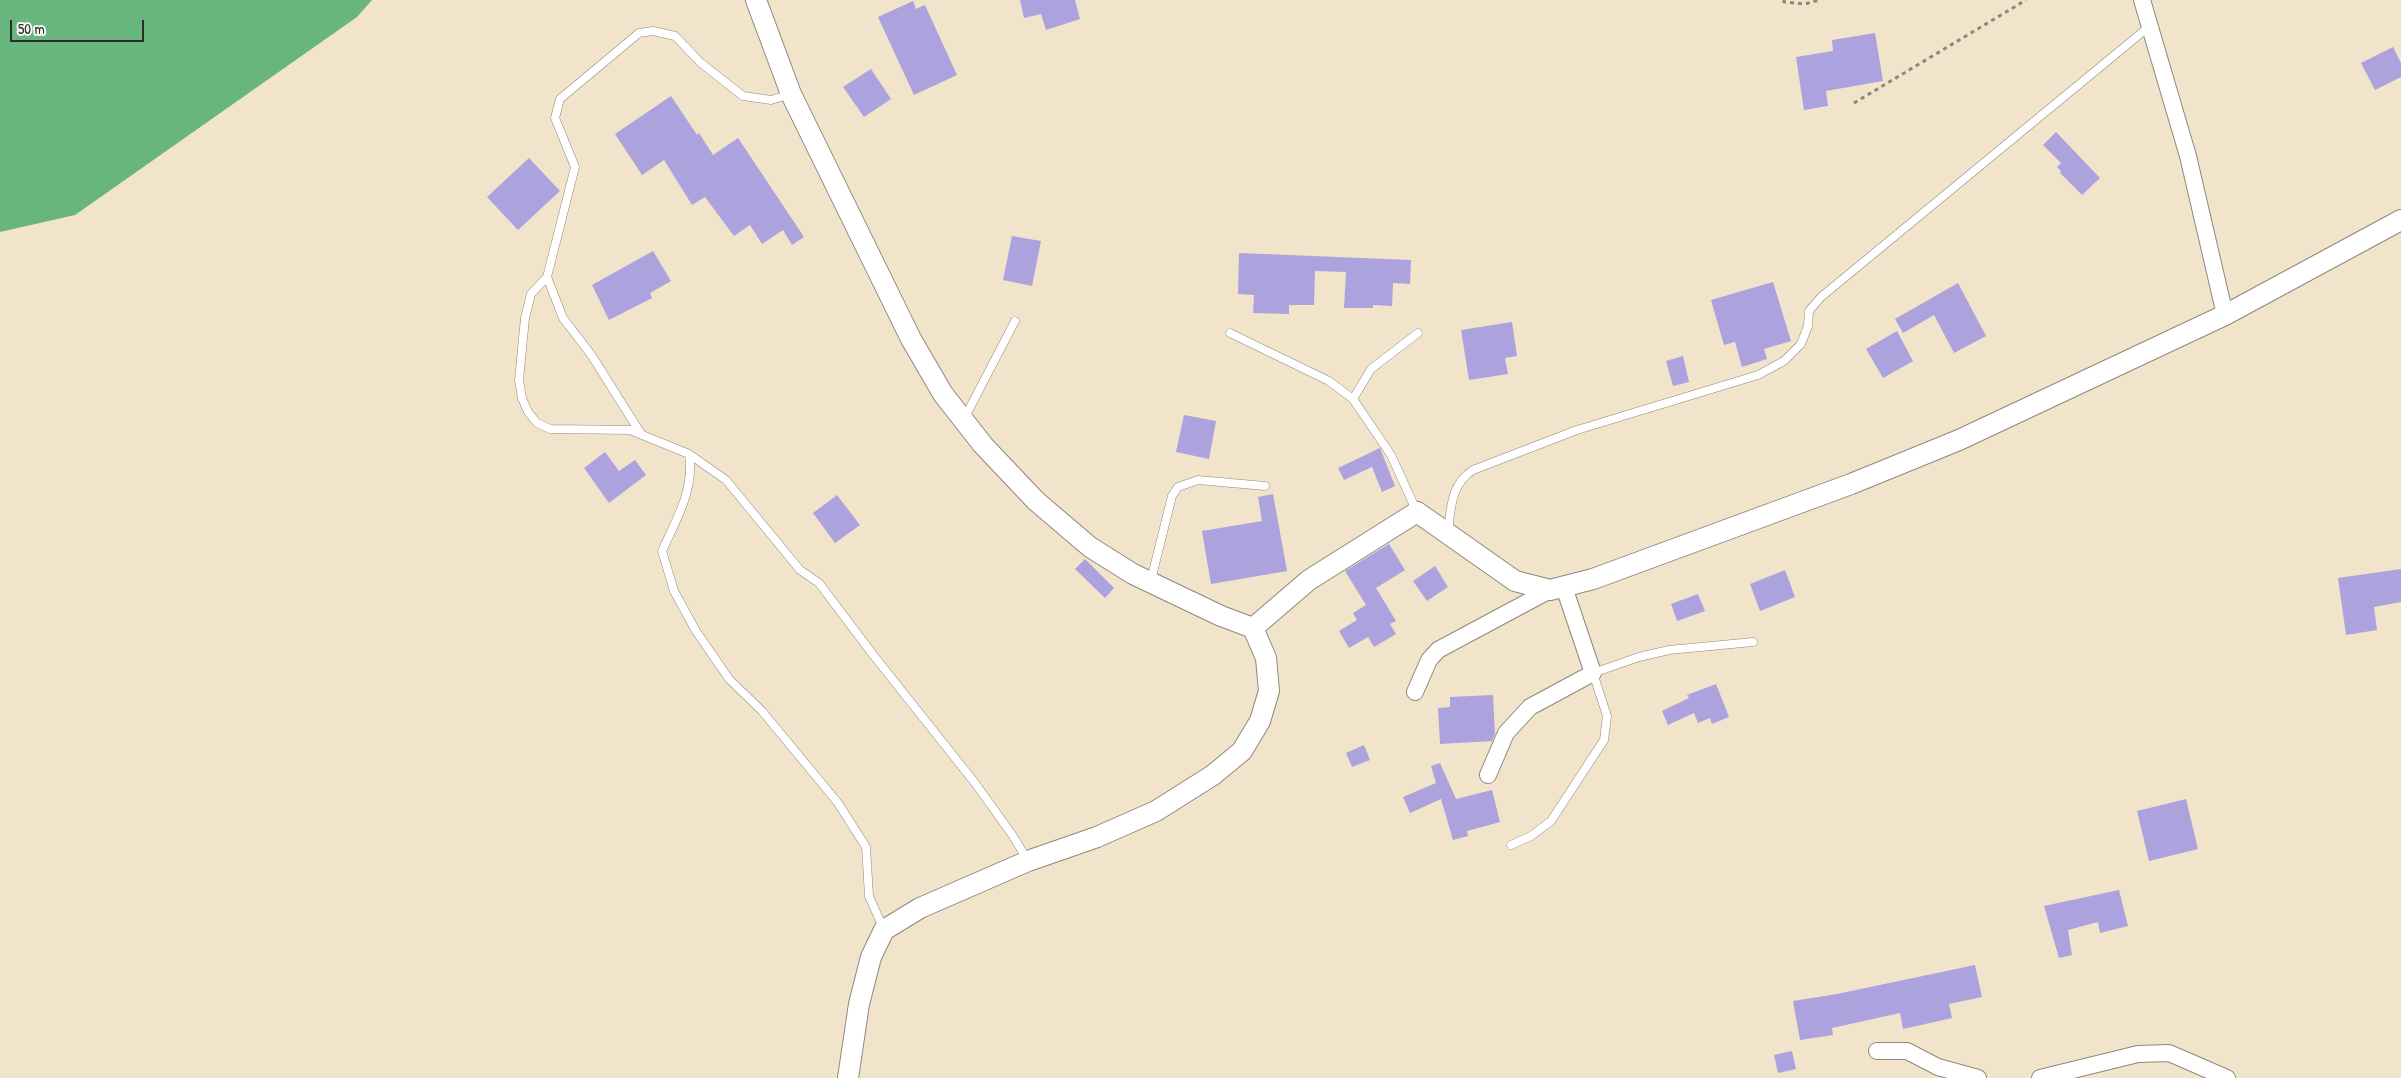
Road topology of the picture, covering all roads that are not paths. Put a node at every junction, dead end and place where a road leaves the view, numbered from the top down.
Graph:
1 (756, 0) edge
2 (2142, 0) edge
3 (2150, 25) junction
4 (790, 94) junction
5 (2401, 220) edge
6 (547, 277) junction
7 (2225, 315) junction
8 (1015, 321) dead end
9 (1230, 333) dead end
10 (1418, 333) dead end
11 (1353, 399) junction
12 (964, 420) junction
13 (641, 434) junction
14 (690, 454) junction
15 (1265, 486) dead end
16 (1417, 512) junction
17 (1448, 534) junction
18 (1150, 582) junction
19 (1557, 588) junction
20 (1253, 628) junction
21 (1753, 642) dead end
22 (1593, 673) junction
23 (1415, 692) dead end
24 (1488, 775) dead end
25 (1511, 845) dead end
26 (1028, 861) junction
27 (884, 930) junction
28 (1877, 1051) dead end
29 (848, 1078) edge
30 (1978, 1078) edge
31 (2040, 1078) edge
32 (2227, 1078) edge

1 - 4 street
2 - 3 street
3 - 7 street
3 - 17 lane
4 - 6 lane
4 - 12 street
5 - 7 street
6 - 13 lane
6 - 13 lane
7 - 19 street
8 - 12 lane
9 - 11 lane
10 - 11 lane
11 - 16 lane
12 - 18 street
13 - 14 lane
14 - 26 lane
14 - 27 lane
15 - 18 lane
16 - 17 street
16 - 20 street
17 - 19 street
18 - 20 street
19 - 22 street
19 - 23 street
20 - 26 street
21 - 22 lane
22 - 24 street
22 - 25 lane
26 - 27 street
27 - 29 street
28 - 30 street
31 - 32 street

